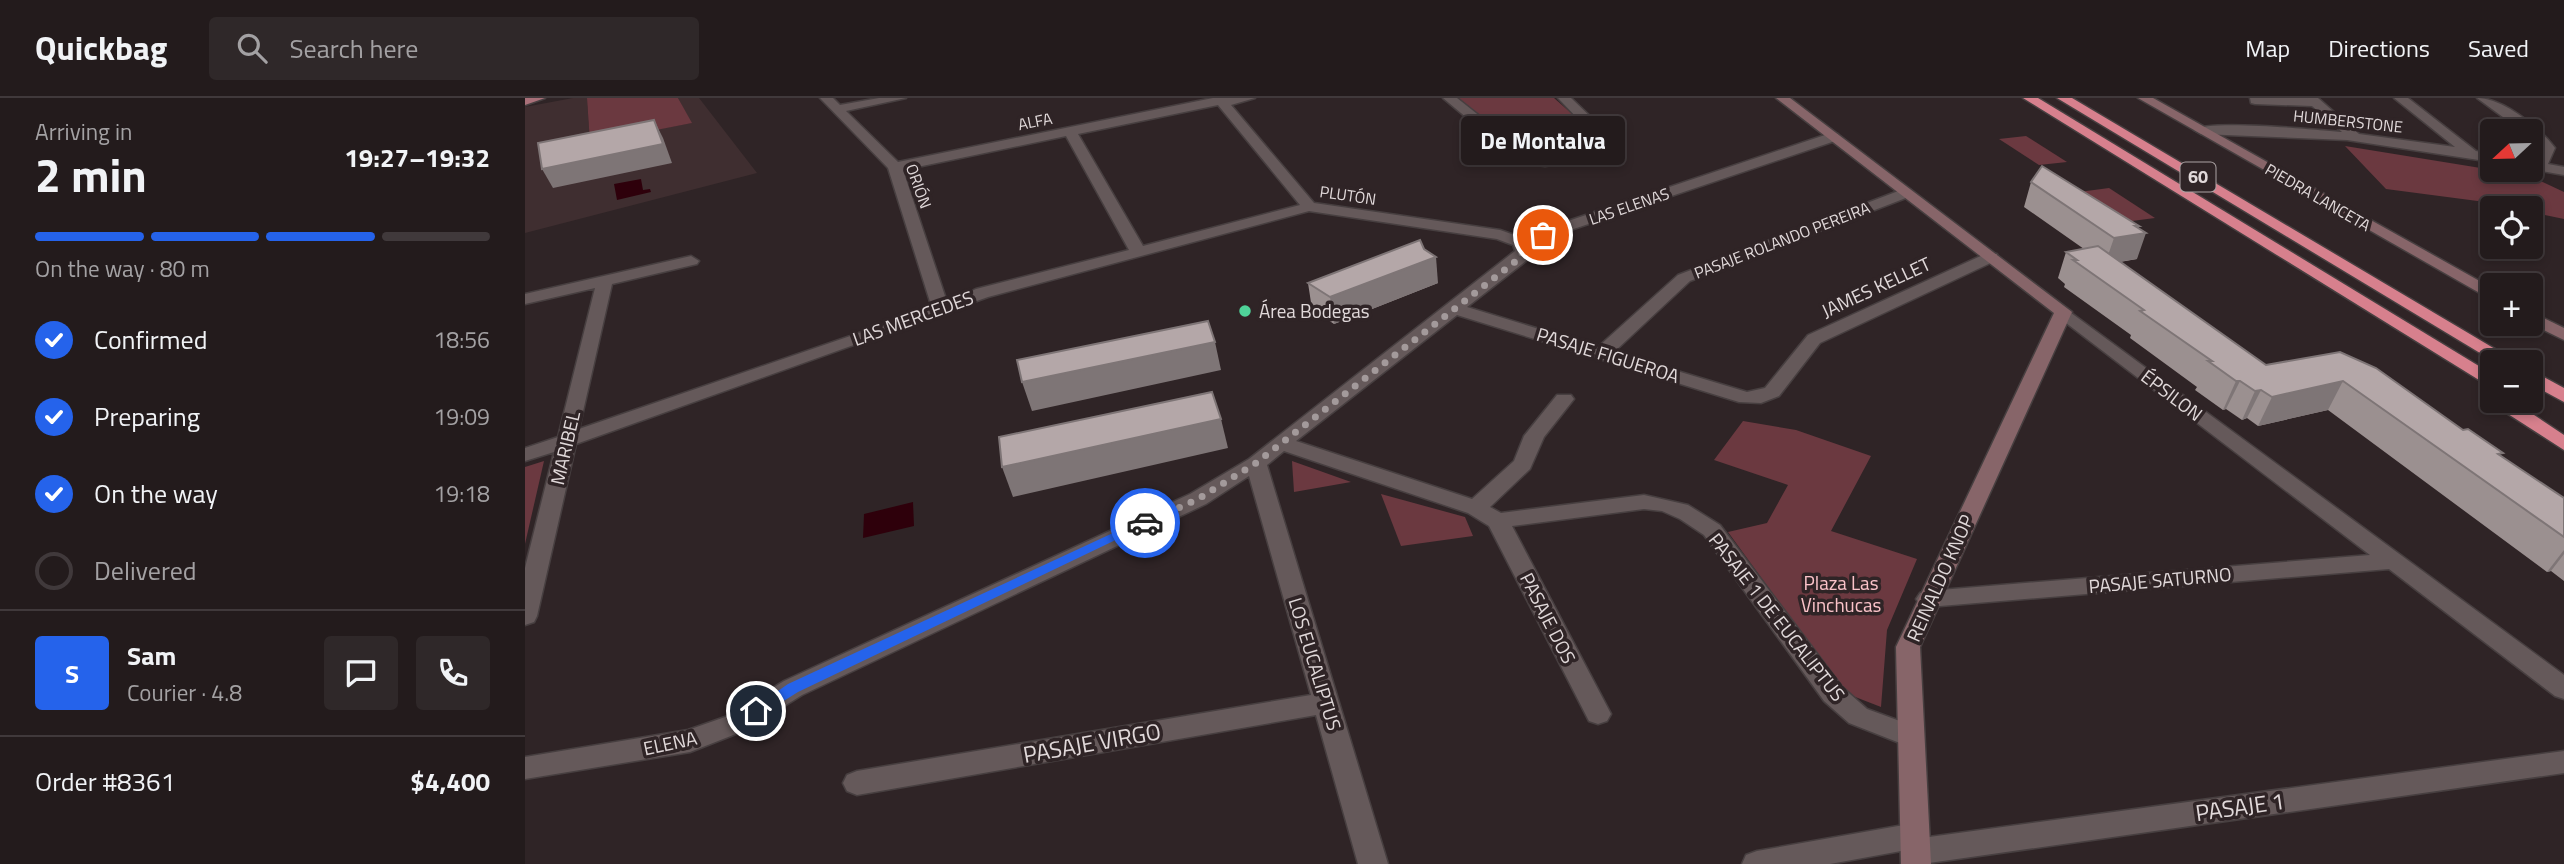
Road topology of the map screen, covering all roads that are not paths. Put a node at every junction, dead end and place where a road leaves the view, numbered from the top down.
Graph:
1 (539, 98) edge
2 (826, 98) edge
3 (900, 98) edge
4 (1249, 98) edge
5 (1449, 98) edge
6 (1564, 98) edge
7 (1782, 98) edge
8 (2029, 98) edge
9 (2063, 98) edge
10 (2144, 98) edge
11 (2400, 98) edge
12 (2483, 98) edge
13 (525, 100) edge
14 (1222, 100) edge
15 (2255, 100) dead end
16 (2313, 100) edge
17 (838, 109) junction
18 (2513, 119) edge
19 (2200, 130) junction
20 (1070, 131) junction
21 (2354, 136) junction
22 (1833, 137) junction
23 (2473, 154) junction
24 (2480, 155) edge
25 (895, 167) junction
26 (2543, 167) edge
27 (2564, 171) edge
28 (1906, 193) junction
29 (1309, 207) junction
30 (1520, 243) junction
31 (1137, 250) junction
32 (2332, 256) junction
33 (1991, 257) junction
34 (2297, 260) junction
35 (691, 261) dead end
36 (605, 280) junction
37 (2480, 288) edge
38 (525, 299) edge
39 (1455, 309) junction
40 (941, 310) junction
41 (2063, 312) junction
42 (2543, 324) edge
43 (2564, 335) edge
44 (2488, 350) edge
45 (2496, 350) edge
46 (1602, 353) junction
47 (2480, 374) edge
48 (2543, 379) edge
49 (2543, 381) edge
50 (2480, 386) edge
51 (2564, 390) edge
52 (2564, 396) edge
53 (1761, 397) joint
54 (1564, 399) dead end
55 (2519, 413) edge
56 (2541, 413) edge
57 (2564, 427) edge
58 (567, 440) junction
59 (1281, 443) junction
60 (2564, 444) edge
61 (525, 455) edge
62 (1256, 463) junction
63 (1476, 508) junction
64 (1498, 521) junction
65 (2392, 561) junction
66 (1928, 599) junction
67 (525, 616) edge
68 (2564, 689) edge
69 (1326, 704) junction
70 (1598, 715) dead end
71 (1910, 736) junction
72 (2564, 762) edge
73 (525, 768) edge
74 (857, 783) dead end
75 (1915, 851) edge
76 (1373, 864) edge
77 (1757, 864) edge

1 - 13 main road
2 - 17 street, ORIÓN
3 - 17 street
4 - 14 street, ALFA
5 - 6 street
7 - 22 street, ÉPSILON
8 - 34 highway, 60
9 - 32 highway, 60
10 - 19 street, PIEDRA LANCETA
11 - 23 street
12 - 18 street
14 - 20 street, ALFA
14 - 29 street, PLUTÓN
15 - 16 street
16 - 21 street
17 - 25 street, ORIÓN
19 - 21 street, HUMBERSTONE
19 - 37 street, PIEDRA LANCETA
20 - 25 street, ALFA
20 - 31 street
21 - 23 street, HUMBERSTONE
22 - 28 street, ÉPSILON
22 - 30 street, LAS ELENAS
23 - 24 street, HUMBERSTONE
25 - 40 street, ORIÓN
26 - 27 street
28 - 33 street, ÉPSILON
28 - 46 street, PASAJE ROLANDO PEREIRA
29 - 30 street, PLUTÓN
29 - 31 street, LAS MERCEDES
30 - 39 street
31 - 40 street, LAS MERCEDES
32 - 44 highway, 60
32 - 45 highway, 60
33 - 41 street, ÉPSILON
33 - 53 street, JAMES KELLET
34 - 47 highway, 60
34 - 50 highway, 60
35 - 36 street
36 - 38 street
36 - 58 street, MARIBEL
39 - 46 street, PASAJE FIGUEROA
39 - 59 street
40 - 58 street, LAS MERCEDES
41 - 65 street, ÉPSILON
41 - 66 street, REINALDO KNOP
42 - 43 street
46 - 53 street, PASAJE FIGUEROA
48 - 51 highway
49 - 52 highway
54 - 63 street
55 - 60 highway
56 - 57 highway
58 - 61 street, LAS MERCEDES
58 - 67 street, MARIBEL
59 - 62 street
59 - 63 street
62 - 69 street, LOS EUCALIPTUS
62 - 73 street, ELENA
63 - 64 street
64 - 70 street, PASAJE DOS
64 - 71 street, PASAJE 1 DE EUCALIPTUS
65 - 66 street, PASAJE SATURNO
65 - 68 street, ÉPSILON
66 - 71 street, REINALDO KNOP
69 - 74 street, PASAJE VIRGO
69 - 76 street, LOS EUCALIPTUS
71 - 75 street, REINALDO KNOP
72 - 75 street, PASAJE 1
75 - 77 street, PASAJE 1

